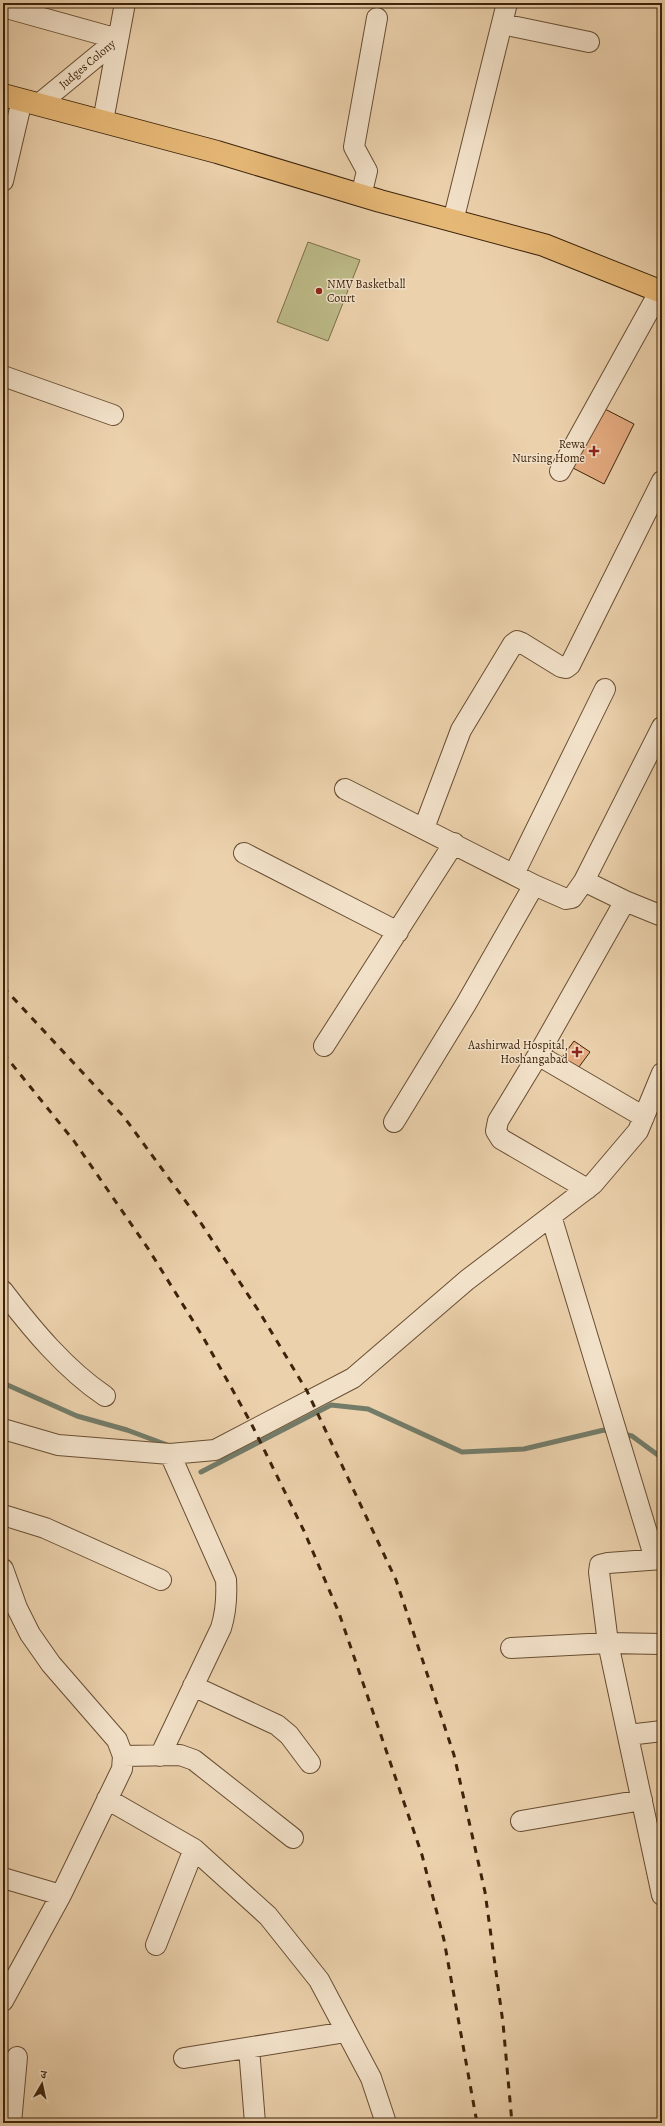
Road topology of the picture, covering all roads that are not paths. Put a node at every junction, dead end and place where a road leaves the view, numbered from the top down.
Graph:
1 (125, 3) edge
2 (507, 3) edge
3 (3, 8) edge
4 (377, 18) dead end
5 (502, 24) junction
6 (118, 39) junction
7 (589, 42) dead end
8 (21, 100) edge
9 (103, 121) junction
10 (3, 181) edge
11 (362, 196) junction
12 (454, 221) junction
13 (662, 290) edge
14 (3, 376) edge
15 (113, 415) dead end
16 (560, 471) dead end
17 (662, 481) edge
18 (605, 689) dead end
19 (662, 727) edge
20 (345, 789) dead end
21 (424, 828) junction
22 (454, 843) junction
23 (244, 853) dead end
24 (514, 874) junction
25 (584, 881) junction
26 (534, 885) junction
27 (624, 901) junction
28 (662, 916) edge
29 (398, 932) junction
30 (324, 1046) dead end
31 (538, 1055) junction
32 (662, 1073) edge
33 (644, 1117) junction
34 (394, 1122) dead end
35 (587, 1189) junction
36 (552, 1216) junction
37 (3, 1291) edge
38 (105, 1396) dead end
39 (3, 1429) edge
40 (170, 1454) junction
41 (3, 1515) edge
42 (659, 1559) edge
43 (3, 1569) edge
44 (161, 1580) dead end
45 (608, 1643) junction
46 (662, 1644) edge
47 (511, 1648) dead end
48 (194, 1686) junction
49 (662, 1731) edge
50 (628, 1735) junction
51 (123, 1756) junction
52 (160, 1756) junction
53 (310, 1764) dead end
54 (107, 1799) junction
55 (649, 1809) edge
56 (521, 1821) dead end
57 (293, 1838) dead end
58 (194, 1849) junction
59 (3, 1878) edge
60 (61, 1895) junction
61 (662, 1895) edge
62 (156, 1945) dead end
63 (3, 2001) edge
64 (346, 2032) junction
65 (250, 2048) junction
66 (18, 2057) dead end
67 (184, 2058) dead end
68 (12, 2123) edge
69 (255, 2123) edge
70 (386, 2123) edge

1 - 6 street
2 - 5 street
3 - 6 street, Judges Colony
4 - 11 street
5 - 7 street
5 - 12 street
6 - 8 street, Judges Colony
6 - 9 street
8 - 9 main road
8 - 10 street
9 - 11 main road
11 - 12 main road
12 - 13 main road
13 - 16 street
14 - 15 street
17 - 21 street
18 - 24 street
19 - 25 street
20 - 21 street
21 - 22 street
22 - 24 street
22 - 29 street
23 - 29 street
24 - 26 street
25 - 26 street
25 - 27 street
26 - 34 street
27 - 28 street
27 - 31 street
29 - 30 street
31 - 33 street
31 - 35 street
32 - 33 street
33 - 35 street
35 - 36 street
36 - 40 street
36 - 42 street
37 - 38 street
39 - 40 street
40 - 48 street
41 - 44 street
42 - 45 street
43 - 51 street
45 - 46 street
45 - 47 street
45 - 50 street
48 - 52 street
48 - 53 street
49 - 50 street
50 - 55 street
51 - 52 street
51 - 54 street
52 - 57 street
54 - 58 street
54 - 60 street
55 - 56 street
55 - 61 street
58 - 62 street
58 - 64 street
59 - 60 street
60 - 63 street
64 - 65 street
64 - 70 street
65 - 67 street
65 - 69 street
66 - 68 street

